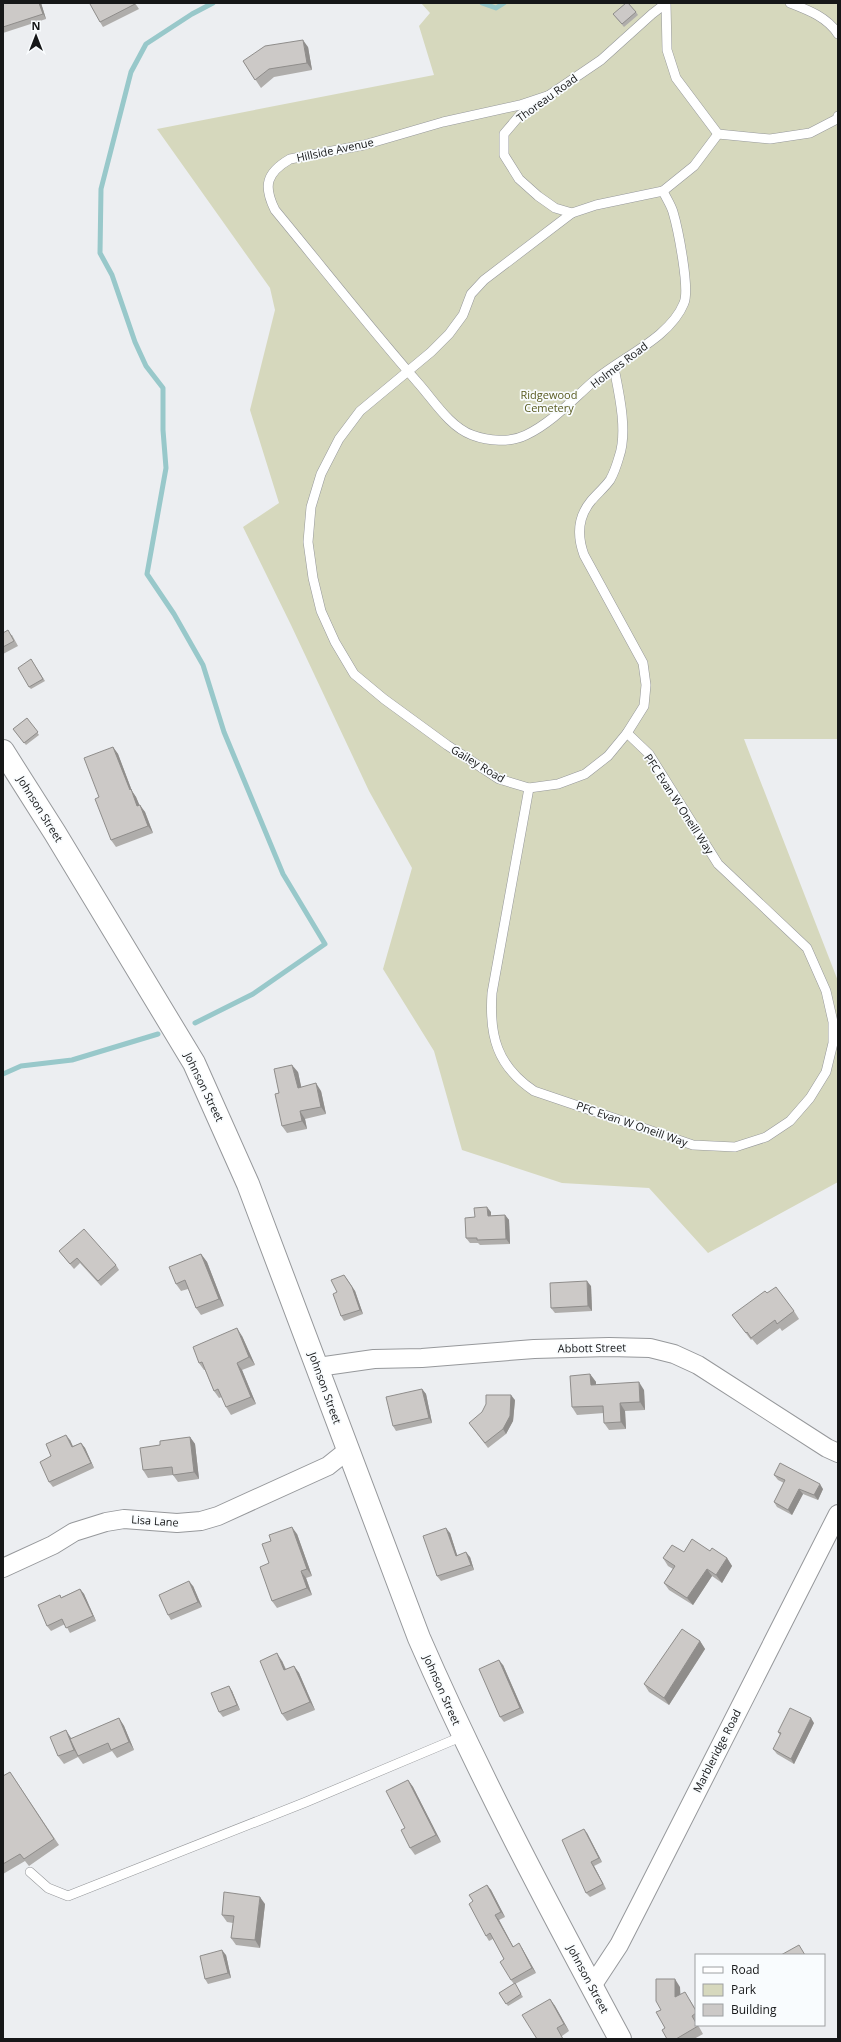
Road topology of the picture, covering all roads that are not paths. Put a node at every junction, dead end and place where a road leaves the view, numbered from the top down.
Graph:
1 (790, 3) edge
2 (665, 4) edge
3 (838, 34) edge
4 (550, 95) junction
5 (838, 119) edge
6 (718, 134) junction
7 (663, 191) junction
8 (572, 213) junction
9 (614, 368) junction
10 (408, 371) junction
11 (627, 733) junction
12 (3, 751) edge
13 (529, 788) junction
14 (318, 1366) junction
15 (348, 1450) junction
16 (838, 1453) edge
17 (838, 1514) edge
18 (3, 1568) edge
19 (463, 1736) junction
20 (30, 1872) dead end
21 (592, 1986) junction
22 (620, 2039) edge

1 - 3 lane
2 - 4 lane, Thoreau Road
2 - 6 lane
4 - 8 lane, Thoreau Road
4 - 10 lane, Hillside Avenue
5 - 6 lane
6 - 7 lane
7 - 8 lane
7 - 9 lane, Holmes Road
8 - 10 lane
9 - 10 lane, Holmes Road
9 - 11 lane, Gailey Road
10 - 13 lane, Gailey Road
11 - 13 lane, Gailey Road
11 - 13 lane, PFC Evan W Oneill Way
12 - 14 street, Johnson Street
14 - 15 street, Johnson Street
14 - 16 street, Abbott Street
15 - 18 street, Lisa Lane
15 - 19 street, Johnson Street
17 - 21 street, Marbleridge Road
19 - 20 lane
19 - 21 street, Johnson Street
21 - 22 street, Johnson Street

